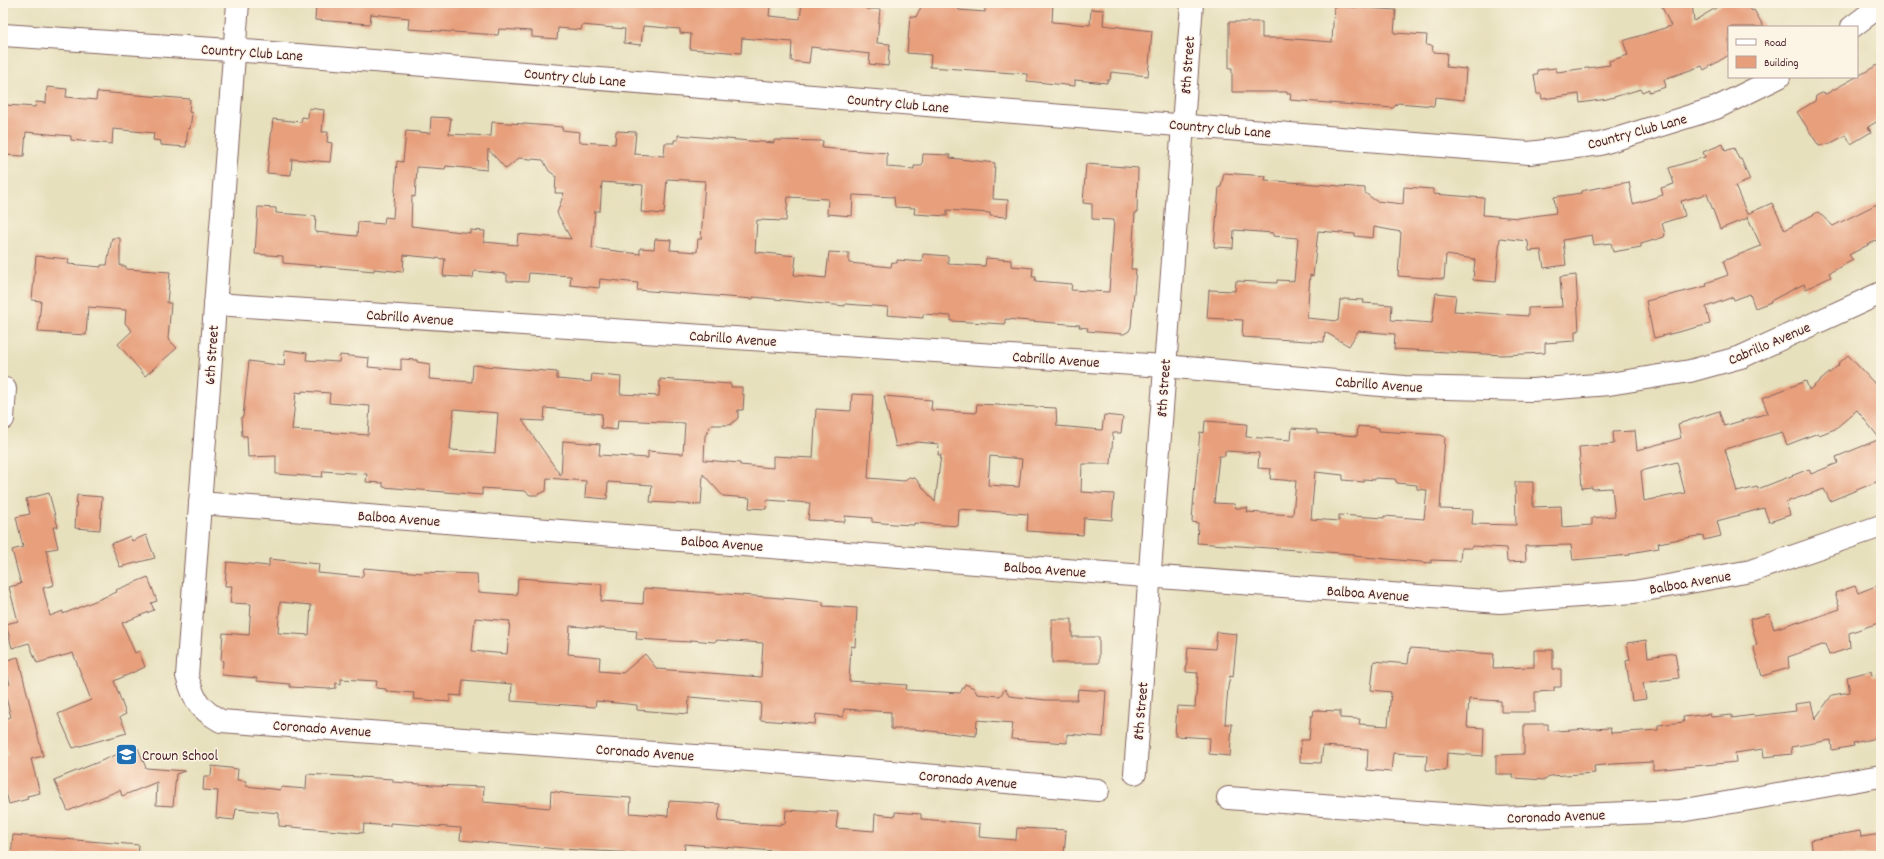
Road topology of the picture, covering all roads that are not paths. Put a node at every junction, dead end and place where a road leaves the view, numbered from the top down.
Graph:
1 (238, 3) edge
2 (1192, 3) edge
3 (1881, 5) edge
4 (1853, 26) edge
5 (3, 35) edge
6 (234, 50) junction
7 (1777, 78) edge
8 (1183, 125) junction
9 (1878, 300) edge
10 (215, 304) junction
11 (1164, 366) junction
12 (5, 389) dead end
13 (3, 419) edge
14 (200, 503) junction
15 (1881, 526) edge
16 (1151, 577) junction
17 (198, 704) joint
18 (1135, 773) dead end
19 (1881, 776) edge
20 (1098, 790) dead end
21 (1228, 798) dead end

1 - 6 street, 6th Street
2 - 8 street, 8th Street
3 - 4 street
5 - 6 street, Country Club Lane
6 - 8 street, Country Club Lane
6 - 10 street, 6th Street
7 - 8 street, Country Club Lane
8 - 11 street, 8th Street
9 - 11 street, Cabrillo Avenue
10 - 11 street, Cabrillo Avenue
10 - 14 street, 6th Street
11 - 16 street, 8th Street
12 - 13 street
14 - 16 street, Balboa Avenue
14 - 17 street, 6th Street
15 - 16 street, Balboa Avenue
16 - 18 street, 8th Street
17 - 20 street, Coronado Avenue
19 - 21 street, Coronado Avenue

